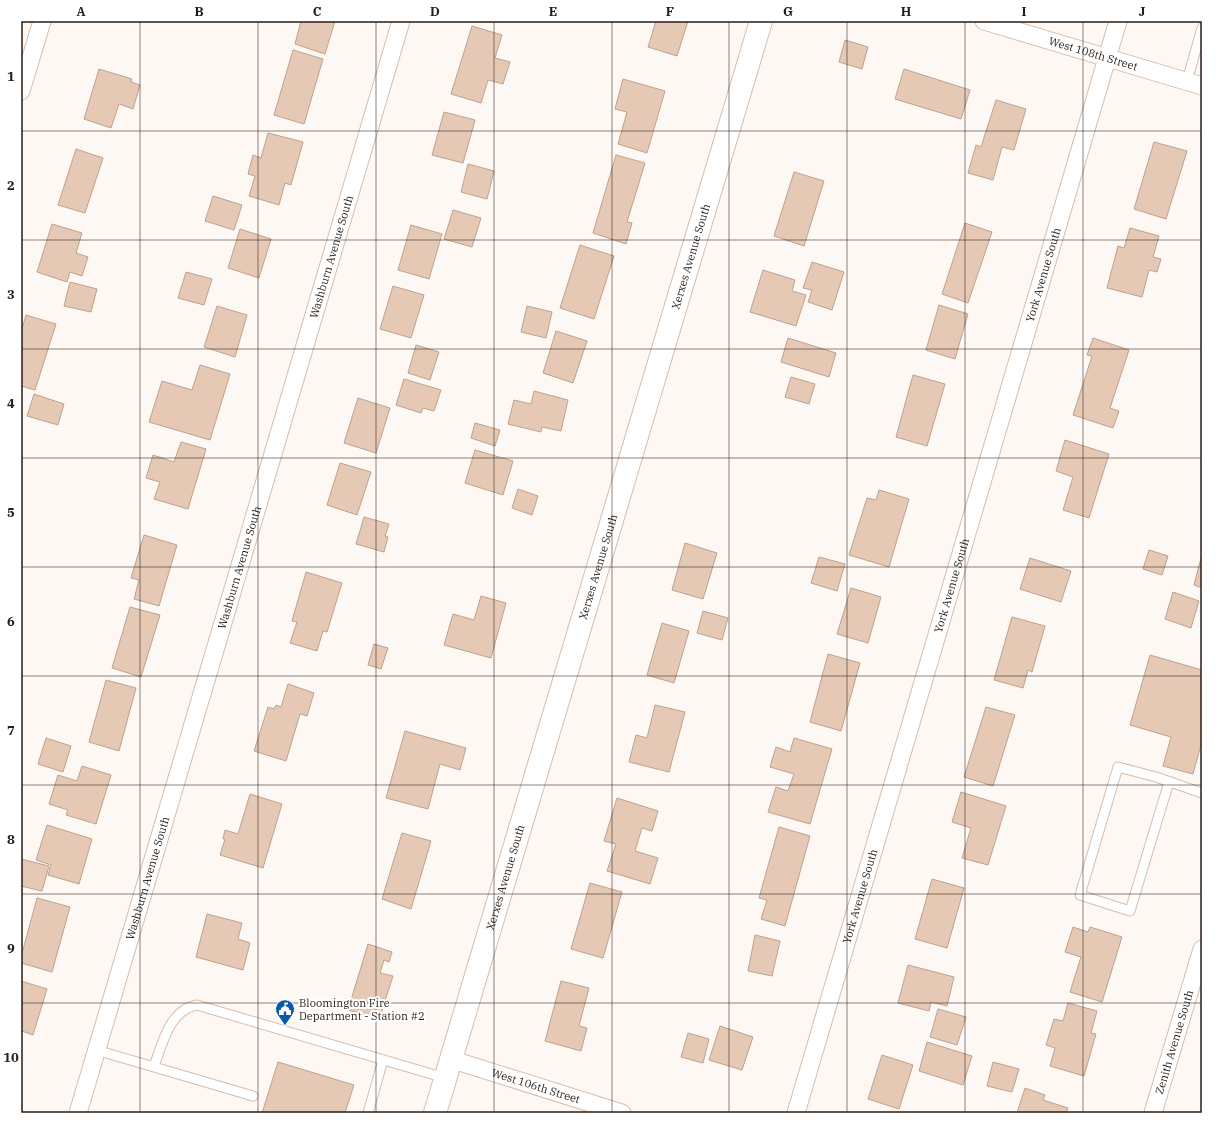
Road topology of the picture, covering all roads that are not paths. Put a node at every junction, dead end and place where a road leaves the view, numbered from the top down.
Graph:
1 (42, 21) edge
2 (401, 21) edge
3 (761, 21) edge
4 (984, 21) edge
5 (1118, 21) edge
6 (1202, 28) edge
7 (1107, 58) junction
8 (1195, 83) edge
9 (21, 91) edge
10 (1169, 782) junction
11 (1202, 793) edge
12 (1202, 949) edge
13 (96, 1050) junction
14 (383, 1060) junction
15 (154, 1066) junction
16 (448, 1068) junction
17 (253, 1096) dead end
18 (78, 1113) edge
19 (368, 1113) edge
20 (435, 1113) edge
21 (622, 1113) edge
22 (796, 1113) edge
23 (1153, 1113) edge

1 - 9 street
2 - 13 street, Washburn Avenue South
3 - 16 street, Xerxes Avenue South
4 - 7 street, West 108th Street
5 - 7 street, York Avenue South
6 - 8 lane
7 - 8 street, West 108th Street
7 - 22 street, York Avenue South
10 - 10 lane
10 - 11 lane
12 - 23 street, Zenith Avenue South
13 - 15 lane
13 - 18 street, Washburn Avenue South
14 - 15 lane
14 - 16 lane
14 - 19 lane
15 - 17 lane
16 - 20 street, Xerxes Avenue South
16 - 21 street, West 106th Street

